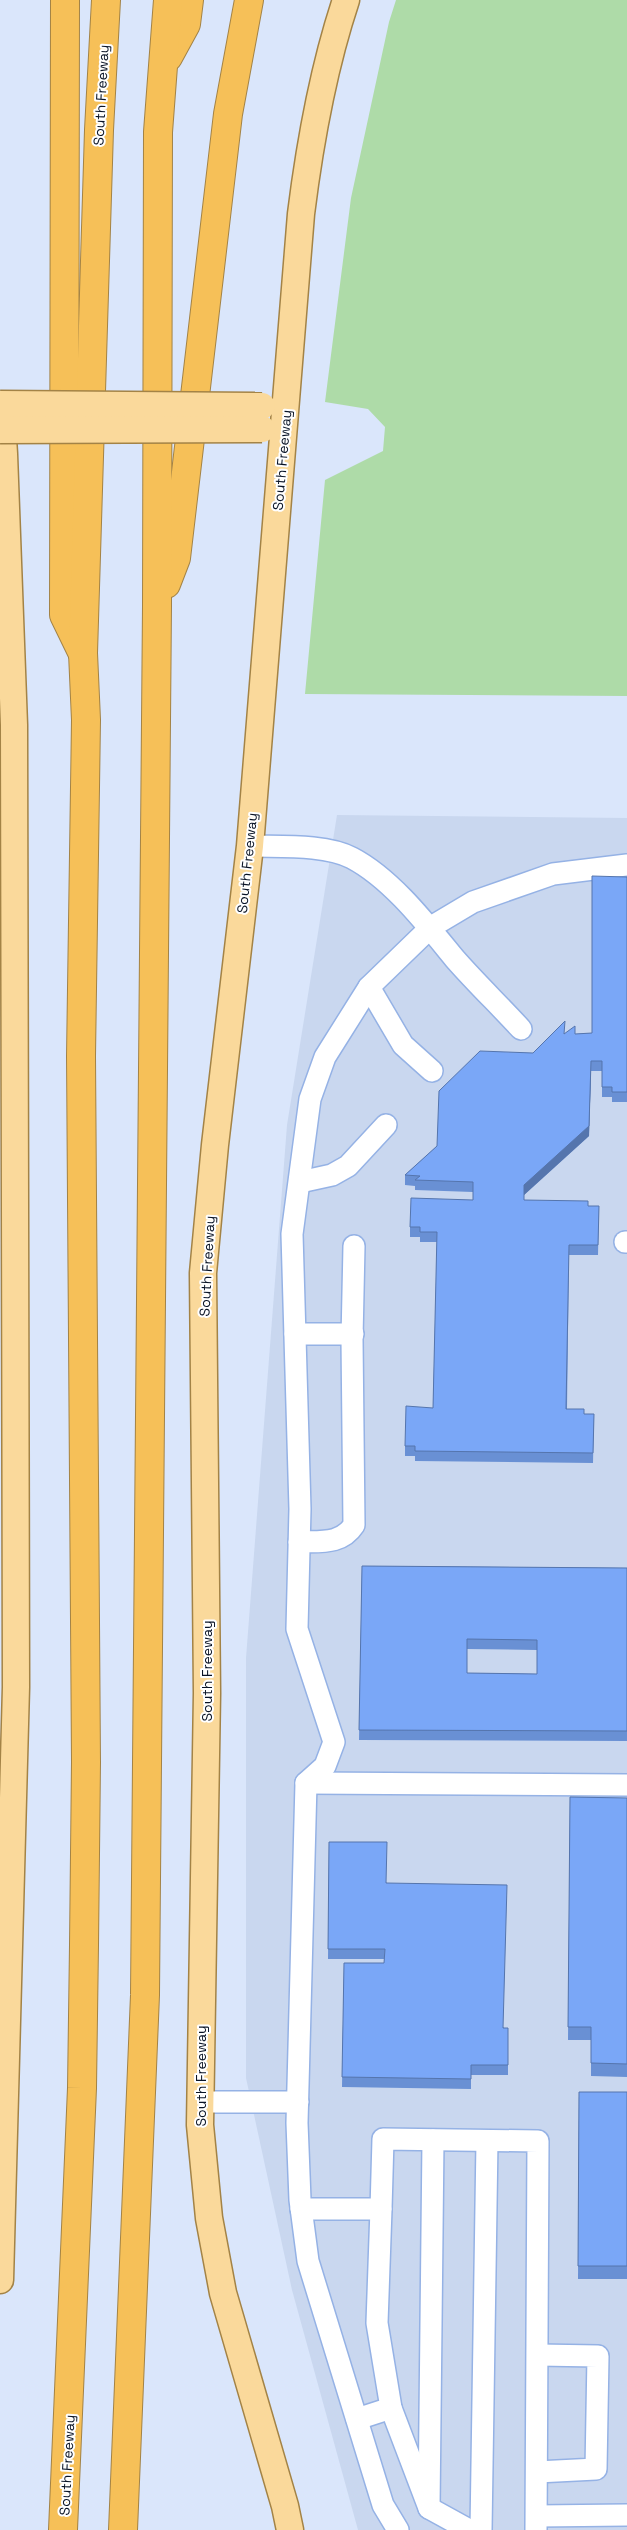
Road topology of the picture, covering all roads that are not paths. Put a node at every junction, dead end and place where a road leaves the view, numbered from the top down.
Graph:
1 (65, 0) edge
2 (106, 0) edge
3 (168, 0) edge
4 (189, 0) edge
5 (249, 0) edge
6 (346, 0) edge
7 (163, 67) junction
8 (0, 400) edge
9 (0, 404) edge
10 (274, 418) junction
11 (0, 430) edge
12 (157, 606) junction
13 (83, 653) junction
14 (7, 771) edge
15 (250, 846) junction
16 (627, 865) edge
17 (7, 910) edge
18 (430, 927) junction
19 (369, 987) junction
20 (521, 1028) dead end
21 (7, 1064) edge
22 (432, 1071) dead end
23 (386, 1125) dead end
24 (300, 1182) junction
25 (7, 1188) edge
26 (354, 1246) dead end
27 (8, 1248) edge
28 (295, 1334) junction
29 (353, 1334) junction
30 (8, 1356) edge
31 (8, 1392) edge
32 (8, 1441) edge
33 (299, 1542) junction
34 (8, 1543) edge
35 (8, 1593) edge
36 (306, 1783) junction
37 (7, 1785) edge
38 (627, 1785) edge
39 (200, 2102) junction
40 (298, 2102) junction
41 (433, 2140) junction
42 (487, 2141) junction
43 (2, 2146) edge
44 (301, 2209) junction
45 (381, 2209) junction
46 (0, 2280) edge
47 (538, 2355) junction
48 (391, 2408) junction
49 (358, 2419) junction
50 (537, 2472) junction
51 (429, 2508) junction
52 (627, 2515) edge
53 (284, 2522) edge
54 (536, 2523) edge
55 (63, 2530) edge
56 (123, 2530) edge
57 (398, 2530) edge
58 (469, 2530) edge
59 (481, 2530) edge

1 - 13 highway
2 - 13 highway, South Freeway
3 - 7 highway
4 - 7 highway
5 - 12 highway
6 - 10 main road, South Freeway
7 - 12 highway
8 - 14 main road
9 - 10 main road, bridge
10 - 11 main road, bridge
10 - 15 main road, South Freeway
12 - 56 highway
13 - 55 highway, South Freeway
14 - 17 main road
15 - 18 lane
15 - 39 main road, South Freeway
16 - 18 lane
17 - 21 main road
18 - 19 lane
18 - 20 lane
19 - 22 lane
19 - 24 lane
21 - 25 main road
23 - 24 lane
24 - 28 lane
25 - 27 main road
26 - 29 lane
27 - 30 main road
28 - 29 lane
28 - 33 lane
29 - 33 lane
30 - 31 main road
31 - 32 main road
32 - 34 main road
33 - 36 lane
34 - 35 main road
35 - 37 main road
36 - 38 lane
36 - 40 lane
37 - 43 main road
39 - 40 lane
39 - 53 main road, South Freeway
40 - 44 lane
41 - 42 lane
41 - 45 lane
41 - 51 lane
42 - 47 lane
42 - 59 lane
43 - 46 main road
44 - 45 lane
44 - 49 lane
45 - 48 lane
47 - 50 lane
47 - 50 lane
48 - 49 lane
48 - 51 lane
49 - 57 lane
50 - 54 lane
51 - 58 lane
52 - 54 lane

